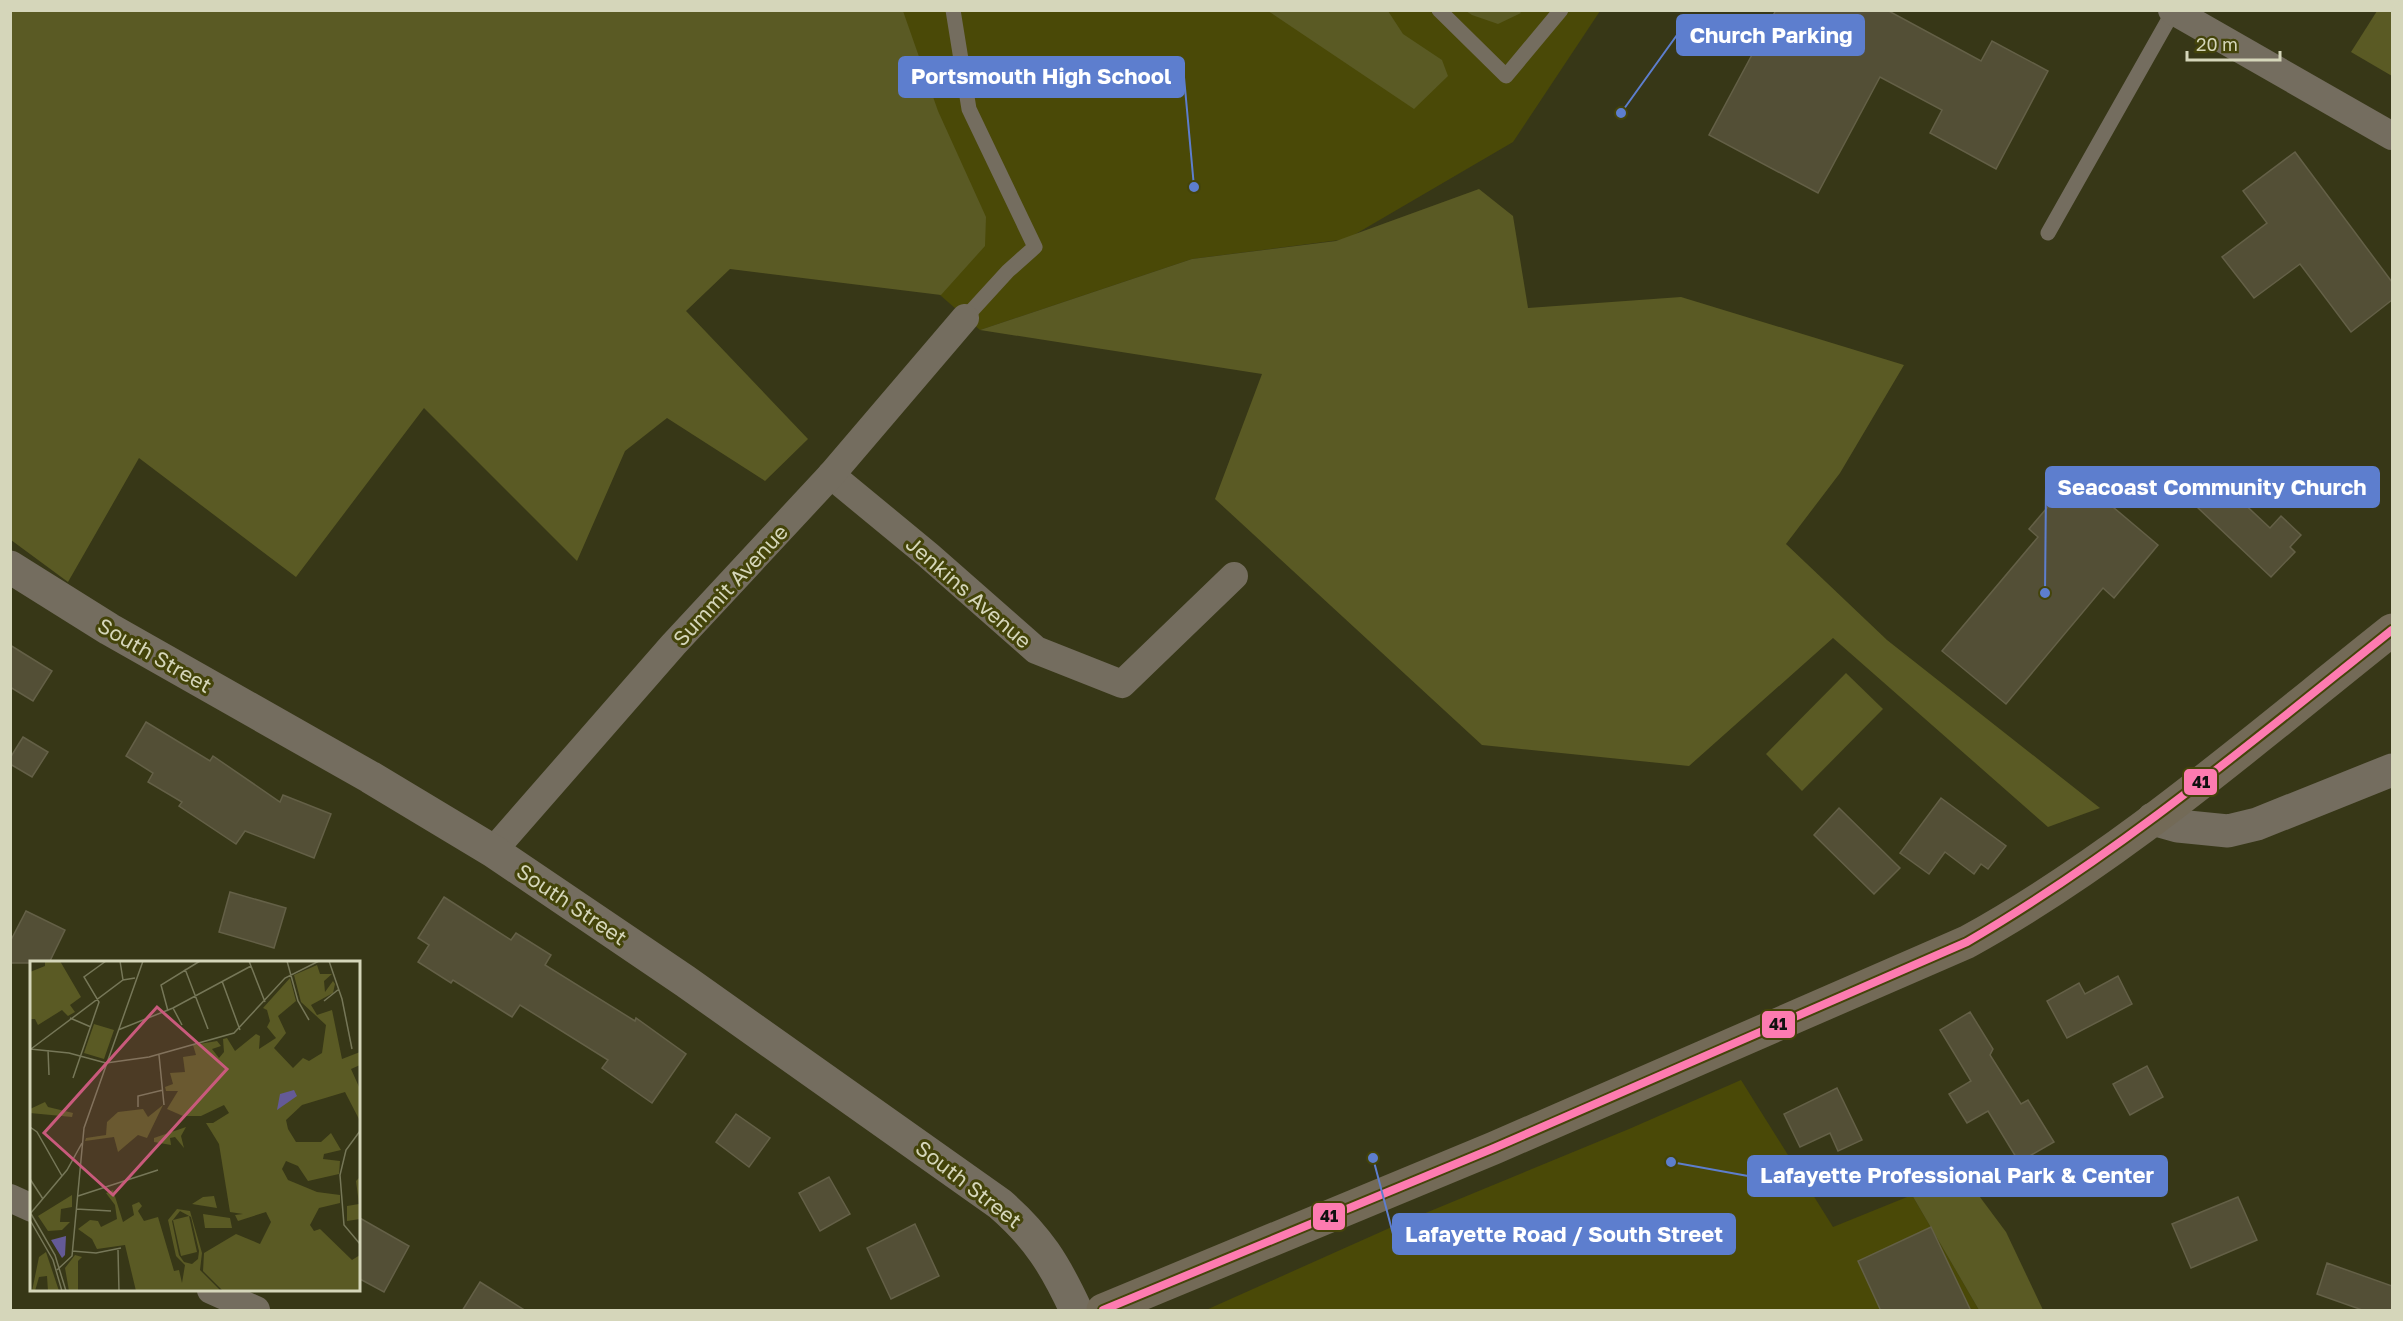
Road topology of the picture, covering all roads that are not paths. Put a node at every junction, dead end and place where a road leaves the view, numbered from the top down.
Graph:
1 (953, 10) edge
2 (1439, 10) edge
3 (1561, 10) edge
4 (2173, 11) edge
5 (2392, 136) edge
6 (2048, 234) dead end
7 (965, 318) joint
8 (831, 474) junction
9 (10, 567) edge
10 (1234, 576) dead end
11 (2392, 630) edge
12 (2392, 770) edge
13 (2153, 819) junction
14 (493, 851) junction
15 (10, 1198) edge
16 (30, 1207) edge
17 (213, 1291) edge
18 (256, 1311) edge
19 (1076, 1311) edge
20 (1103, 1311) edge

1 - 7 lane
2 - 3 lane
4 - 5 street
4 - 6 lane
7 - 8 street, Summit Avenue
8 - 10 street, Jenkins Avenue
8 - 14 street, Summit Avenue
9 - 14 street, South Street
11 - 13 main road
12 - 13 street
13 - 20 main road
14 - 19 street, South Street
15 - 16 street
17 - 18 street

